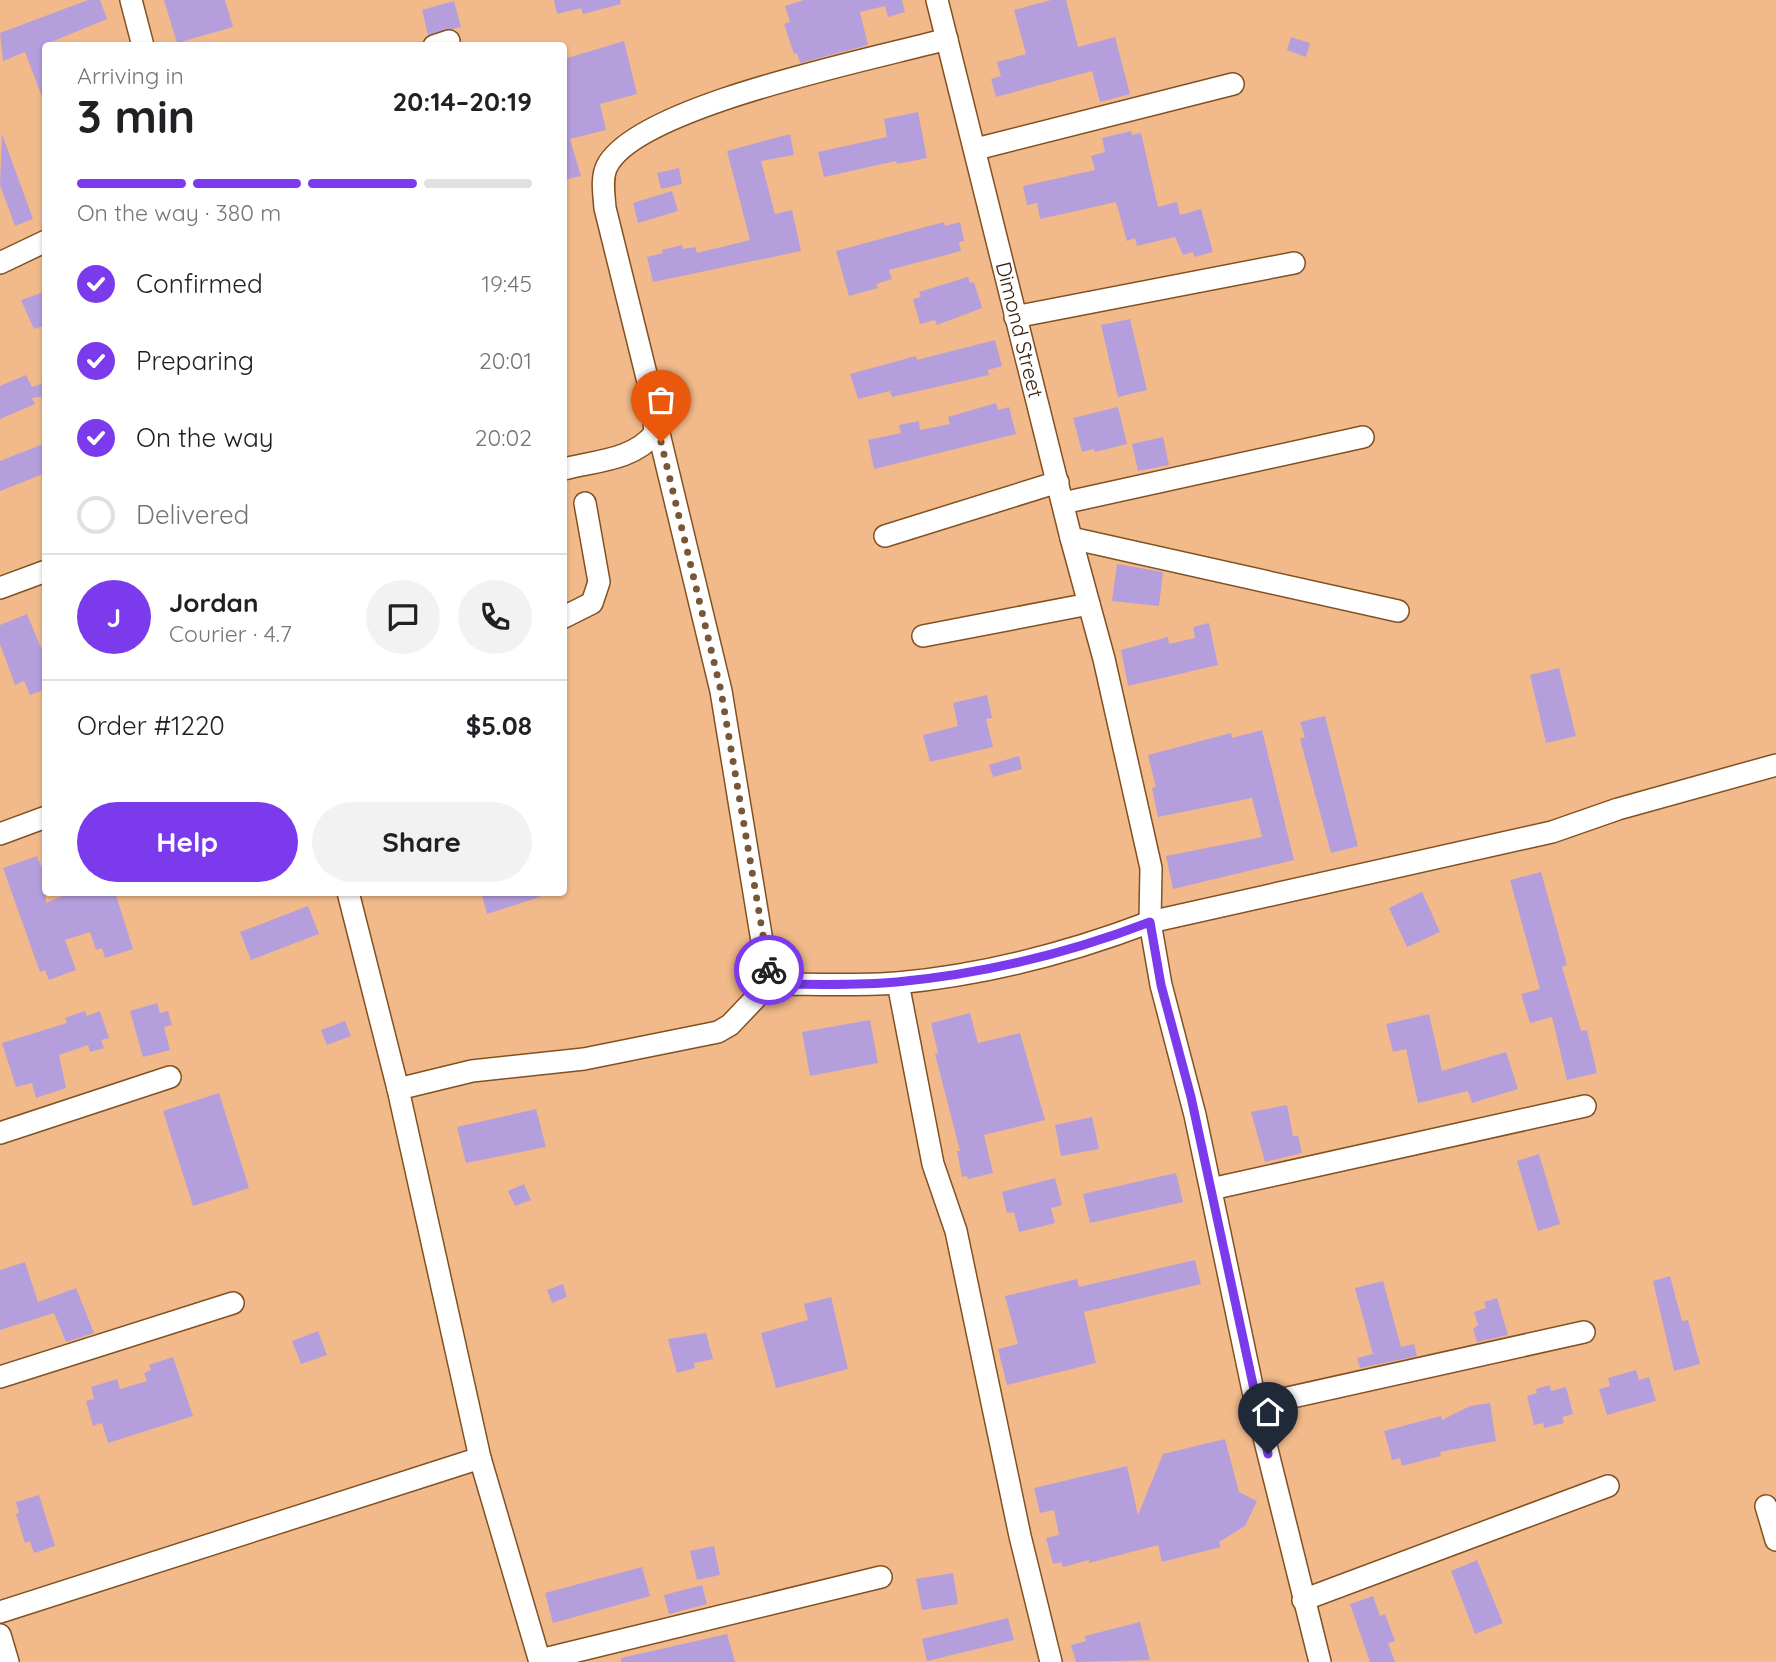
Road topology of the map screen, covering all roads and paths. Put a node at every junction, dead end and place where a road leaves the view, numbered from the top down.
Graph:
1 (131, 0) edge
2 (937, 0) edge
3 (947, 39) junction
4 (142, 42) edge
5 (1233, 84) dead end
6 (976, 149) junction
7 (42, 244) edge
8 (0, 263) edge
9 (1294, 263) dead end
10 (1015, 317) junction
11 (655, 417) junction
12 (1363, 438) dead end
13 (567, 468) edge
14 (1058, 482) junction
15 (585, 503) dead end
16 (1063, 503) junction
17 (885, 536) dead end
18 (1071, 538) junction
19 (42, 572) edge
20 (0, 588) edge
21 (1089, 604) junction
22 (1398, 611) dead end
23 (567, 616) edge
24 (923, 636) dead end
25 (1776, 765) edge
26 (42, 818) edge
27 (0, 834) edge
28 (349, 896) edge
29 (1150, 922) junction
30 (898, 982) junction
31 (769, 984) junction
32 (170, 1077) dead end
33 (398, 1089) junction
34 (1585, 1106) dead end
35 (0, 1133) edge
36 (1212, 1189) junction
37 (233, 1303) dead end
38 (1584, 1332) dead end
39 (0, 1377) edge
40 (1256, 1405) junction
41 (480, 1458) junction
42 (1608, 1486) dead end
43 (1766, 1506) dead end
44 (1776, 1540) edge
45 (881, 1577) dead end
46 (1303, 1600) junction
47 (0, 1612) edge
48 (0, 1635) edge
49 (540, 1661) edge
50 (8, 1662) edge
51 (1051, 1662) edge
52 (1320, 1662) edge

1 - 4 street
2 - 3 street, Dimond Street
3 - 6 street, Dimond Street
3 - 11 street
5 - 6 street
6 - 10 street, Dimond Street
7 - 8 street
9 - 10 street
10 - 14 street, Dimond Street
11 - 13 street
11 - 31 street
12 - 16 street
14 - 16 street, Dimond Street
14 - 17 street
15 - 23 street
16 - 18 street, Dimond Street
18 - 21 street, Dimond Street
18 - 22 street
19 - 20 street
21 - 24 street
21 - 29 street, Dimond Street
25 - 29 street
26 - 27 street
28 - 33 street
29 - 30 street
29 - 36 street
30 - 31 street
30 - 51 street
31 - 33 street
32 - 35 street
33 - 41 street
34 - 36 street
36 - 40 street
37 - 39 street
38 - 40 street
40 - 46 street
41 - 47 street
41 - 49 street
42 - 46 street
43 - 44 street
45 - 49 street
46 - 52 street
48 - 50 street

